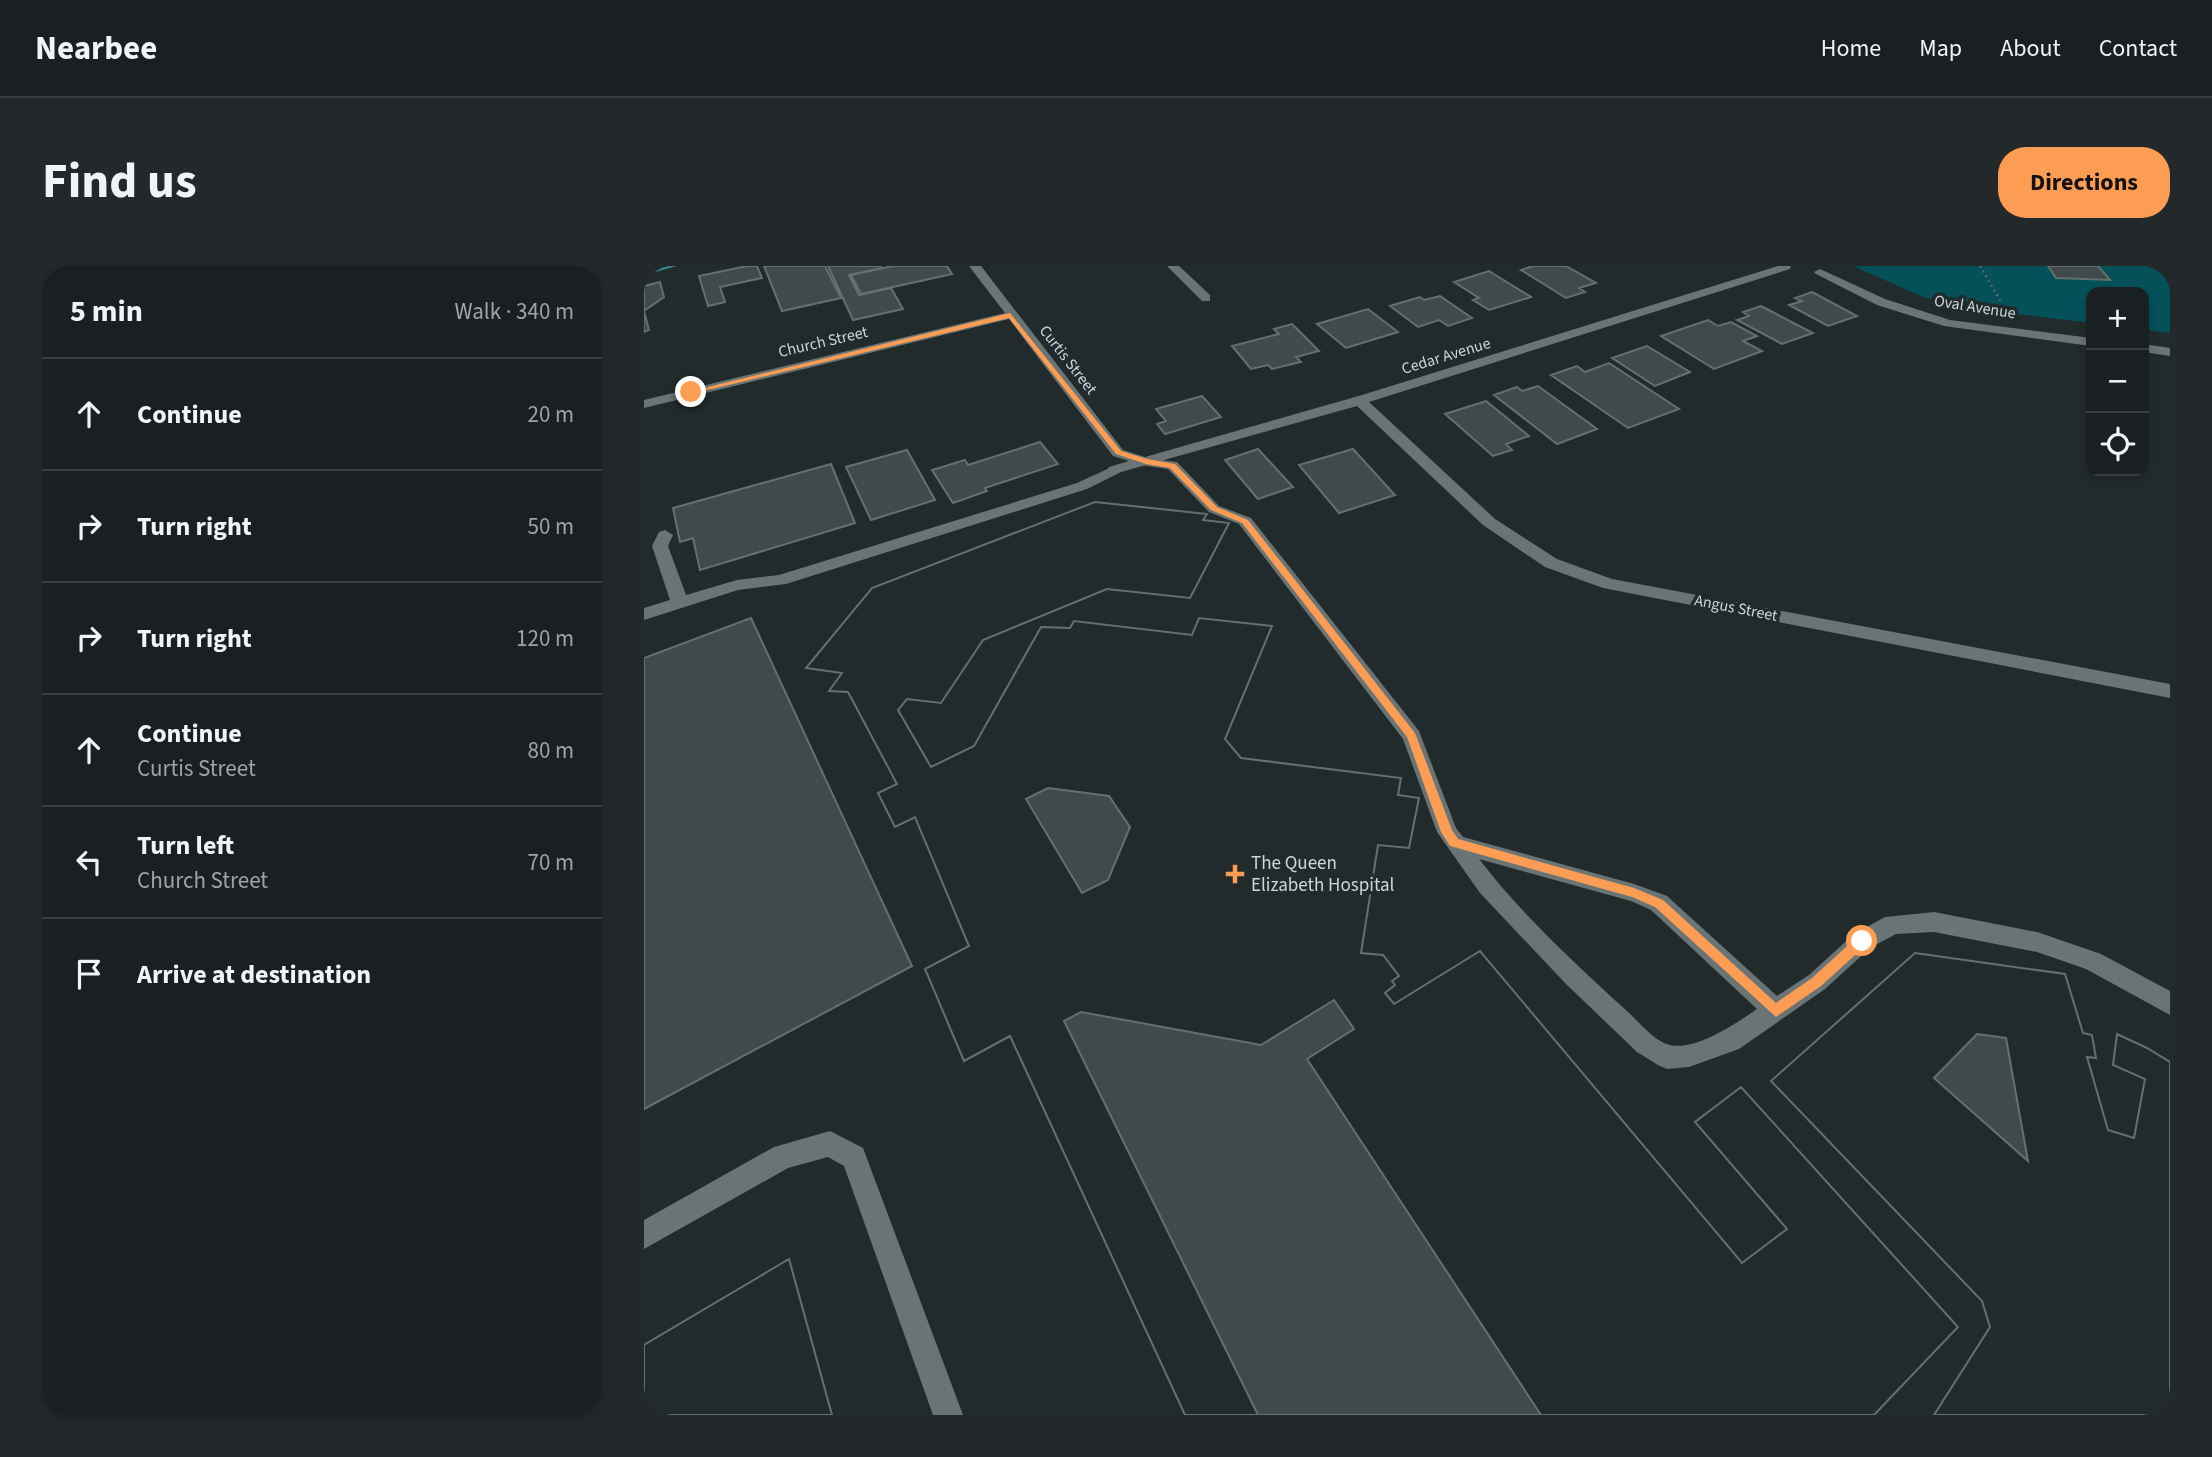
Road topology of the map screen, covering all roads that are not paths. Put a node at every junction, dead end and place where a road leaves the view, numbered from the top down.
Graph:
1 (671, 266) edge
2 (975, 266) edge
3 (1172, 266) edge
4 (1788, 268) edge
5 (1819, 270) edge
6 (644, 272) edge
7 (1206, 298) dead end
8 (1010, 315) junction
9 (2086, 341) edge
10 (2149, 349) edge
11 (2170, 352) edge
12 (1360, 401) junction
13 (644, 404) edge
14 (1146, 462) junction
15 (665, 535) dead end
16 (680, 603) junction
17 (644, 614) edge
18 (2170, 691) edge
19 (1454, 843) junction
20 (2170, 1003) edge
21 (1776, 1011) junction
22 (644, 1236) edge
23 (948, 1415) edge

1 - 6 highway
2 - 8 street, Curtis Street
3 - 7 street
4 - 12 street, Cedar Avenue
5 - 9 street, Oval Avenue
8 - 13 street, Church Street
8 - 14 street, Curtis Street
10 - 11 street
12 - 14 street, Cedar Avenue
12 - 18 street, Angus Street
14 - 16 street, Cedar Avenue
14 - 19 street, Curtis Street
15 - 16 street
16 - 17 street, Cedar Avenue
19 - 21 street
19 - 21 street, Curtis Street
20 - 21 street
22 - 23 street

